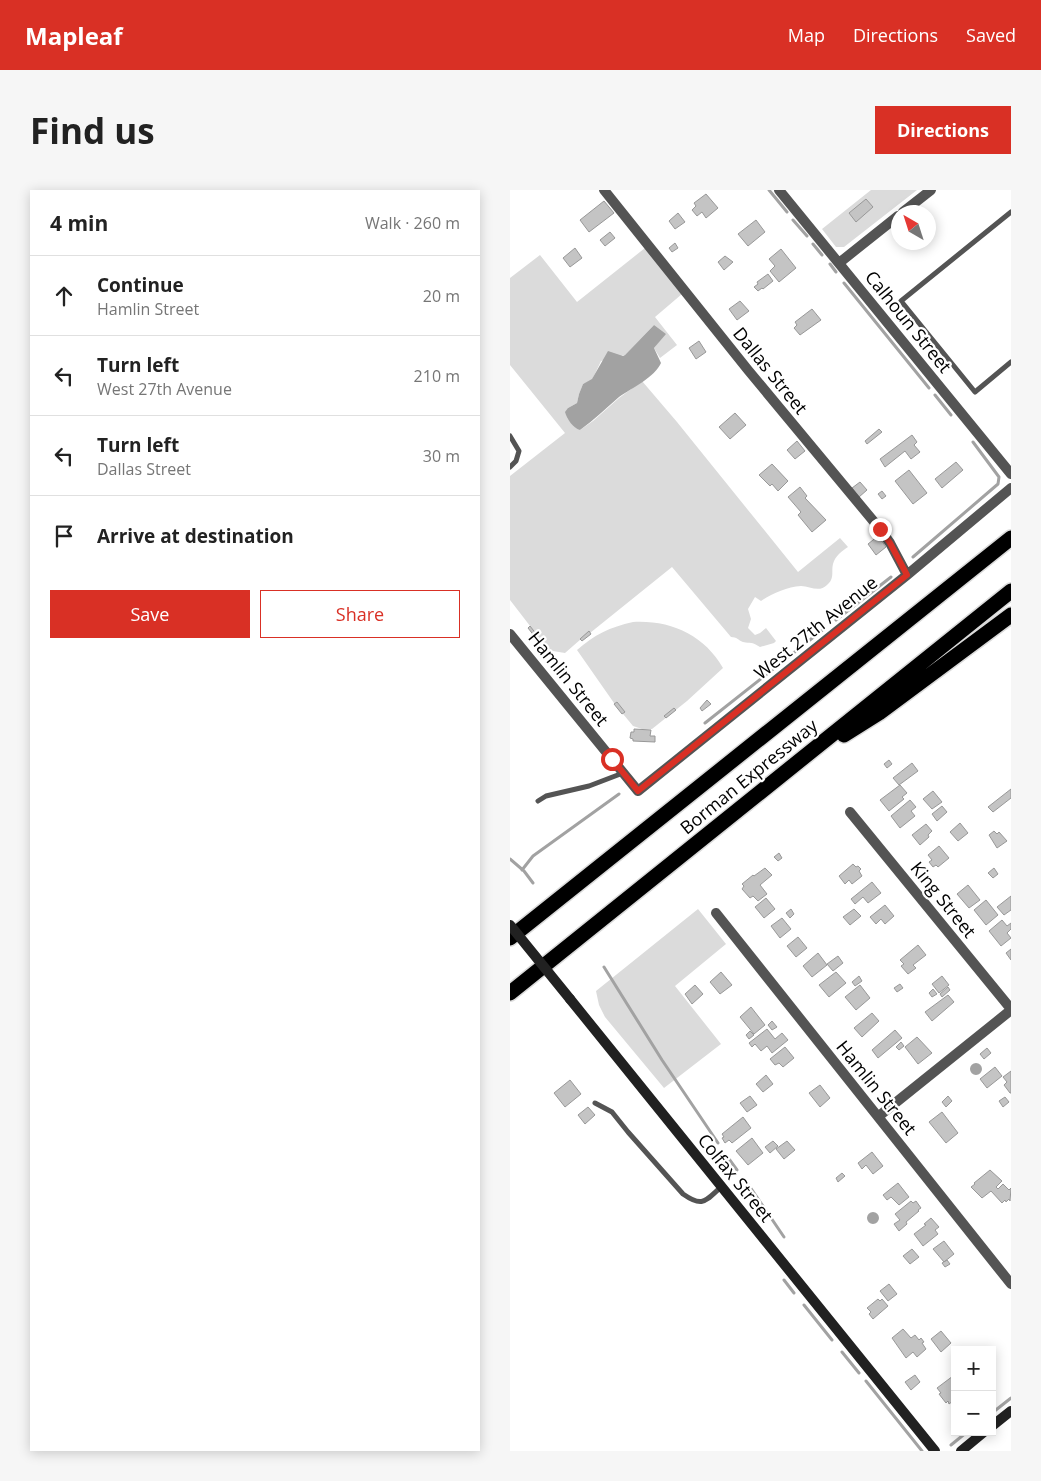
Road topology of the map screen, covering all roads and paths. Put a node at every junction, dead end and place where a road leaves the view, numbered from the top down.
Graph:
1 (604, 190) edge
2 (779, 190) edge
3 (931, 190) edge
4 (912, 205) edge
5 (1011, 212) edge
6 (891, 222) edge
7 (839, 263) junction
8 (1011, 362) edge
9 (510, 436) edge
10 (510, 467) edge
11 (1011, 474) edge
12 (1011, 488) edge
13 (1011, 538) edge
14 (907, 575) junction
15 (1011, 591) edge
16 (1011, 615) edge
17 (510, 634) edge
18 (794, 765) junction
19 (624, 773) junction
20 (638, 791) joint
21 (538, 801) dead end
22 (850, 812) dead end
23 (716, 913) dead end
24 (510, 926) edge
25 (510, 938) edge
26 (510, 993) edge
27 (1011, 1009) edge
28 (595, 1103) dead end
29 (879, 1116) junction
30 (722, 1187) junction
31 (1011, 1284) edge
32 (1011, 1411) edge
33 (996, 1423) edge
34 (979, 1436) edge
35 (935, 1451) edge
36 (961, 1451) edge

1 - 14 street, Dallas Street
2 - 7 street, Calhoun Street
3 - 4 street
5 - 8 lane
6 - 7 street
7 - 11 street, Calhoun Street
9 - 10 lane
12 - 14 street, West 27th Avenue
13 - 25 highway, Borman Expressway
14 - 20 street, West 27th Avenue
15 - 18 highway, Borman Expressway
16 - 18 highway
17 - 19 street, Hamlin Street
18 - 26 highway, Borman Expressway
19 - 20 street, Hamlin Street
19 - 21 lane
22 - 27 street, King Street
23 - 29 street, Hamlin Street
24 - 30 street, Colfax Street, bridge
27 - 29 street
28 - 30 lane
29 - 31 street, Hamlin Street
30 - 35 street, Colfax Street
32 - 33 street
34 - 36 street

